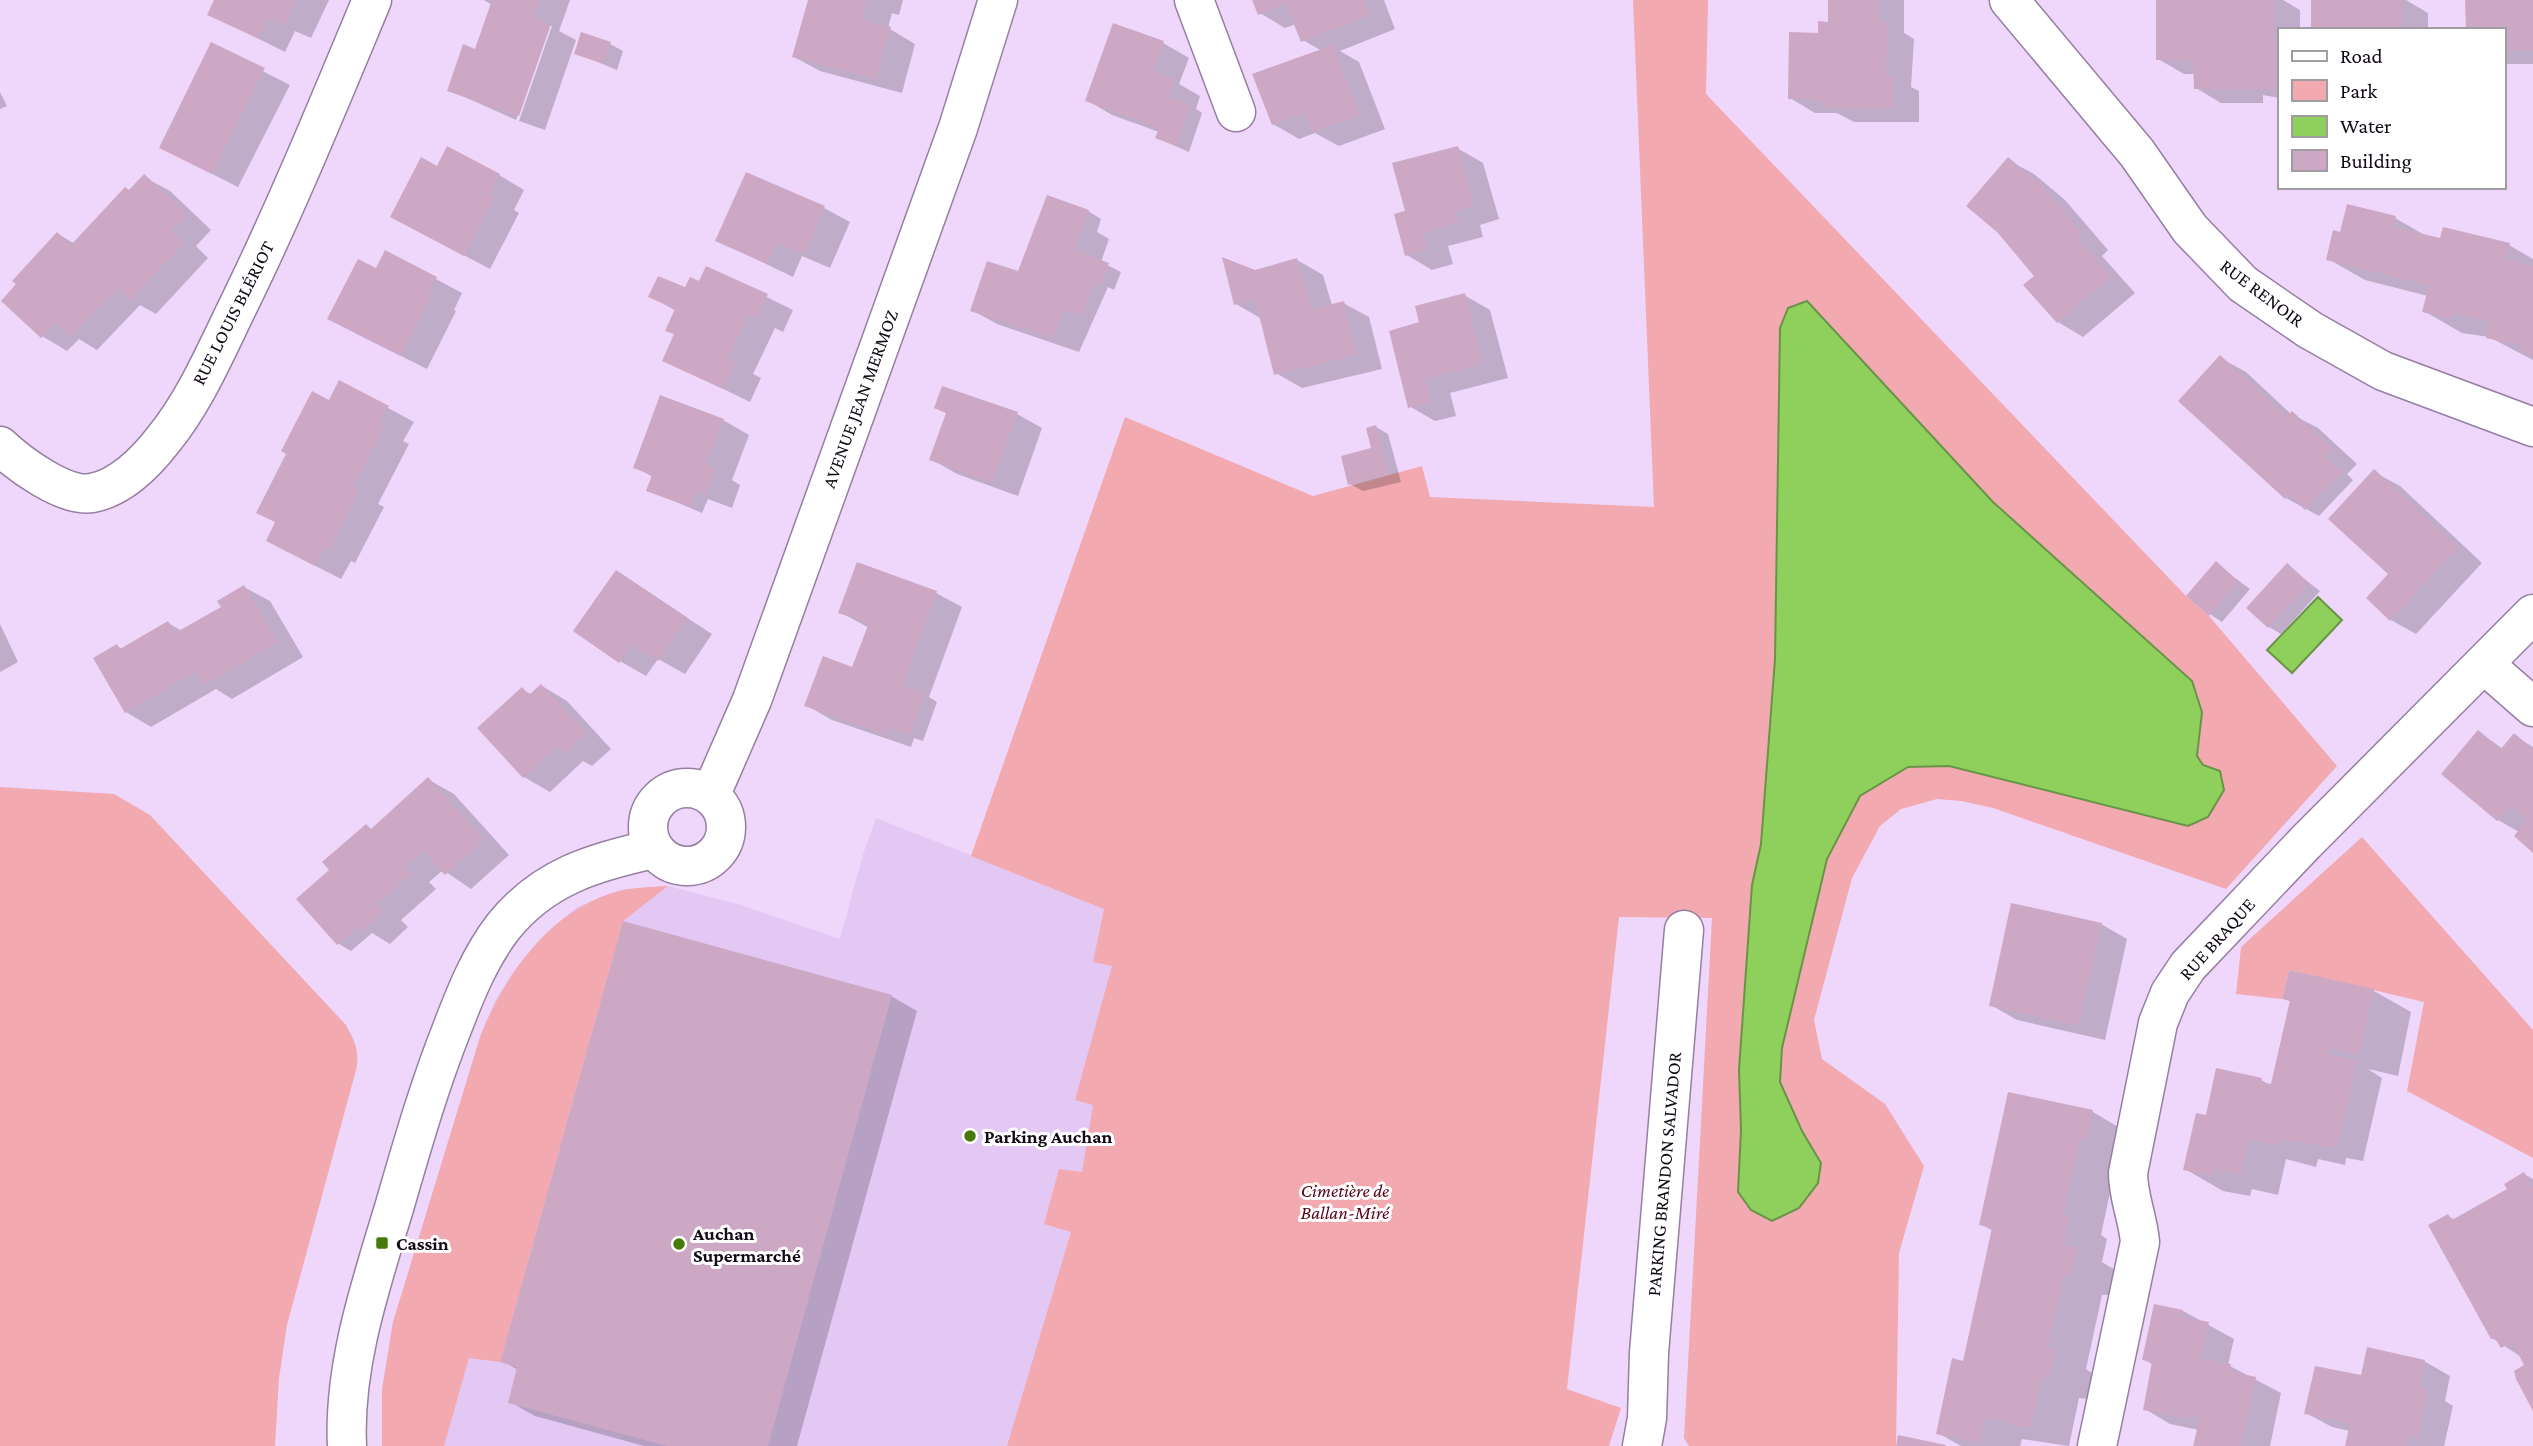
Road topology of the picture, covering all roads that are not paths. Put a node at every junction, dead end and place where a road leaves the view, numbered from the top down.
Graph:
1 (372, 0) edge
2 (998, 0) edge
3 (1194, 0) edge
4 (2009, 0) edge
5 (1236, 112) dead end
6 (2533, 427) edge
7 (0, 446) edge
8 (2533, 614) edge
9 (2485, 665) junction
10 (2533, 707) edge
11 (711, 794) junction
12 (654, 849) junction
13 (1684, 930) dead end
14 (1645, 1432) edge
15 (347, 1446) edge
16 (2097, 1446) edge

1 - 7 street, RUE LOUIS BLÉRIOT
2 - 11 street, AVENUE JEAN MERMOZ
3 - 5 street
4 - 6 street, RUE RENOIR
8 - 9 street, RUE BRAQUE
9 - 10 street
9 - 16 street, RUE BRAQUE
11 - 12 street
11 - 12 street
12 - 15 street
13 - 14 street, PARKING BRANDON SALVADOR

